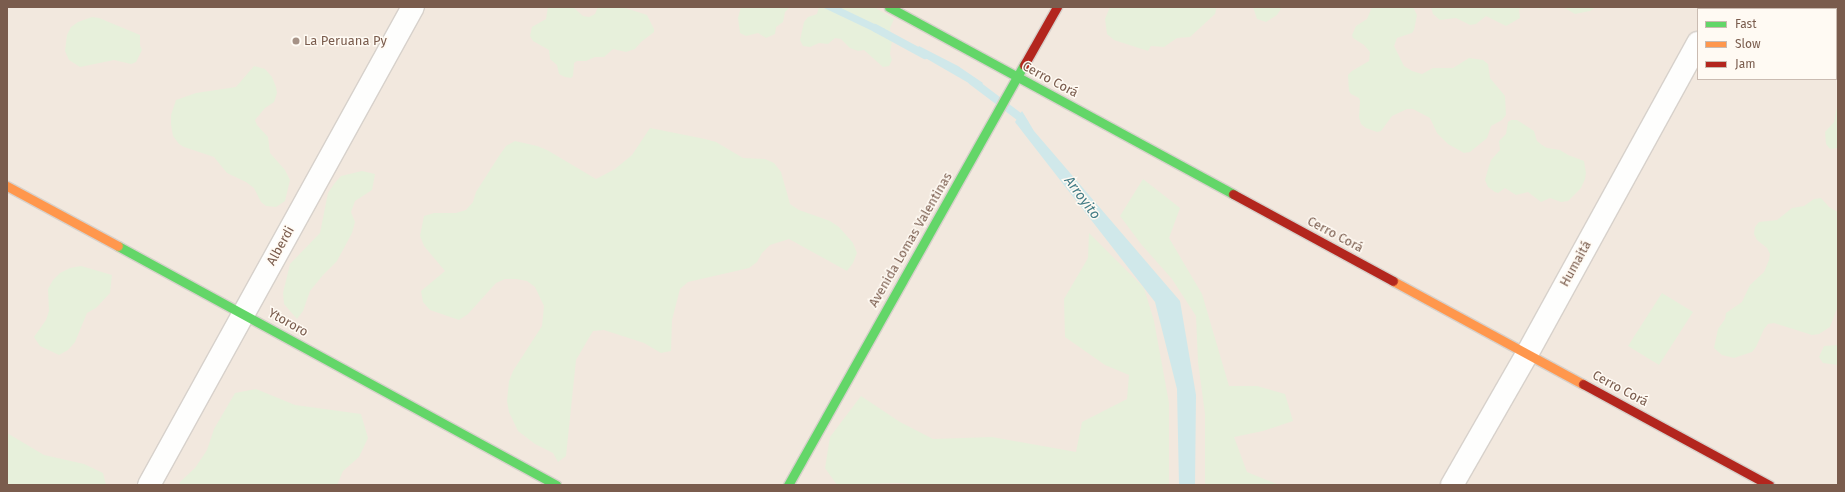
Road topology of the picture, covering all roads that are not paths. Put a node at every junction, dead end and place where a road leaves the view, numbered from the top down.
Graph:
1 (413, 7) edge
2 (889, 7) edge
3 (1057, 7) edge
4 (1697, 45) edge
5 (1018, 78) junction
6 (7, 186) edge
7 (244, 313) junction
8 (1527, 354) junction
9 (149, 485) edge
10 (556, 485) edge
11 (788, 485) edge
12 (1452, 485) edge
13 (1769, 485) edge

1 - 7 street, Alberdi
2 - 5 street, Cerro Corá
3 - 5 street, Avenida Lomas Valentinas
4 - 8 street, Humaitá
5 - 8 street, Cerro Corá
5 - 11 street, Avenida Lomas Valentinas
6 - 7 street, Ytororo
7 - 9 street, Alberdi
7 - 10 street, Ytororo
8 - 12 street, Humaitá
8 - 13 street, Cerro Corá

